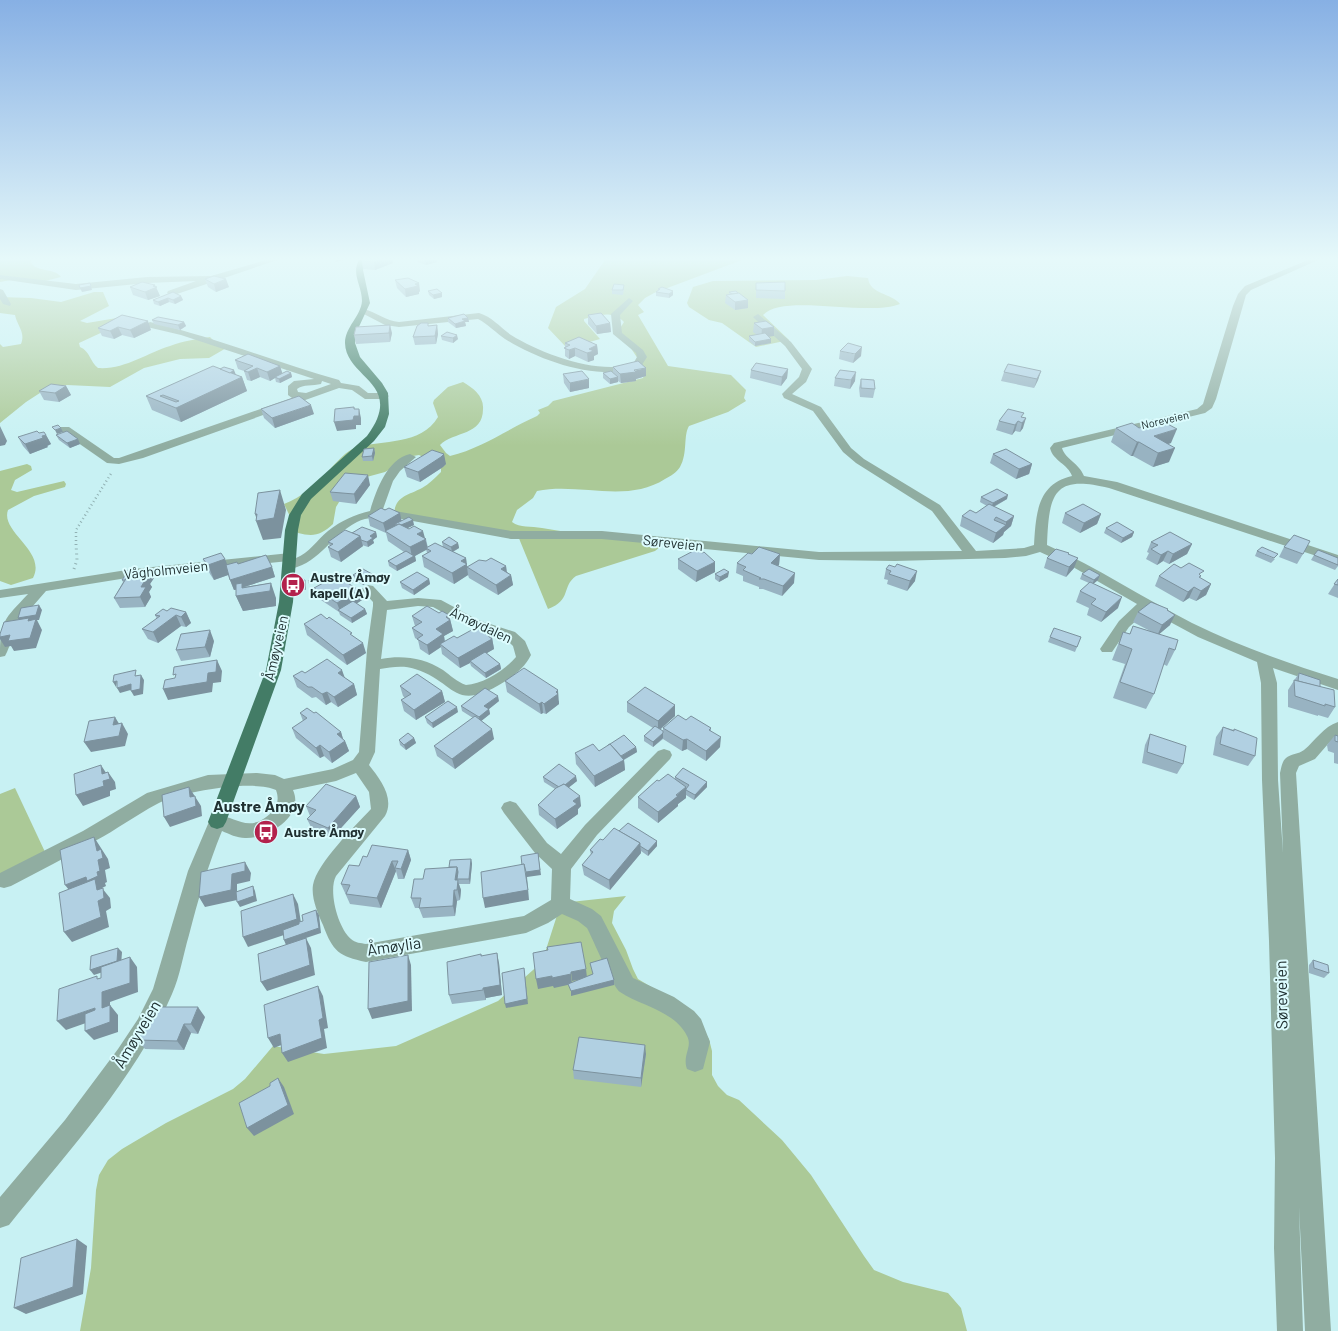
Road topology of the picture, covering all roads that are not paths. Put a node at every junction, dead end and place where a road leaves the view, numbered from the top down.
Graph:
1 (359, 322) edge
2 (386, 322) joint
3 (431, 322) edge
4 (488, 322) edge
5 (616, 322) edge
6 (764, 322) edge
7 (1232, 322) edge
8 (150, 325) edge
9 (449, 329) dead end
10 (338, 385) junction
11 (384, 396) junction
12 (64, 429) dead end
13 (410, 457) dead end
14 (1079, 478) junction
15 (376, 513) junction
16 (1040, 547) junction
17 (972, 554) junction
18 (1338, 558) edge
19 (290, 561) junction
20 (44, 586) junction
21 (368, 589) road end
22 (0, 594) edge
23 (1147, 604) junction
24 (380, 606) junction
25 (1107, 649) dead end
26 (0, 652) edge
27 (1264, 660) junction
28 (374, 665) junction
29 (1338, 685) edge
30 (1338, 728) edge
31 (664, 755) dead end
32 (359, 764) junction
33 (232, 780) junction
34 (283, 786) junction
35 (510, 808) dead end
36 (217, 822) junction
37 (562, 866) junction
38 (4, 880) dead end
39 (561, 904) junction
40 (695, 1061) dead end
41 (0, 1216) edge
42 (1290, 1331) edge
43 (1318, 1331) edge

1 - 11 main road
2 - 3 street
2 - 9 street
4 - 5 street
6 - 17 street
7 - 14 street, Noreveien
8 - 10 street
10 - 11 street
10 - 12 street
11 - 19 main road, Åmøyveien
13 - 15 street
14 - 16 street
14 - 18 street
15 - 17 street, Søreveien
15 - 19 street, Søreveien
16 - 17 street, Søreveien
16 - 23 street
19 - 20 street, Vågholmveien
19 - 33 main road, Åmøyveien
20 - 22 street, Vågholmveien
20 - 26 street
21 - 24 street
23 - 25 street
23 - 27 street
24 - 28 street
24 - 28 street, Åmøydalen
27 - 29 street
27 - 42 street, Søreveien
28 - 32 street
30 - 43 street, Søreveien
31 - 37 street
32 - 34 street
32 - 39 street, Åmøylia
33 - 34 street
33 - 36 main road, Åmøyveien
33 - 38 street
34 - 36 street
35 - 37 street
36 - 41 street, Åmøyveien
37 - 39 street
39 - 40 street

